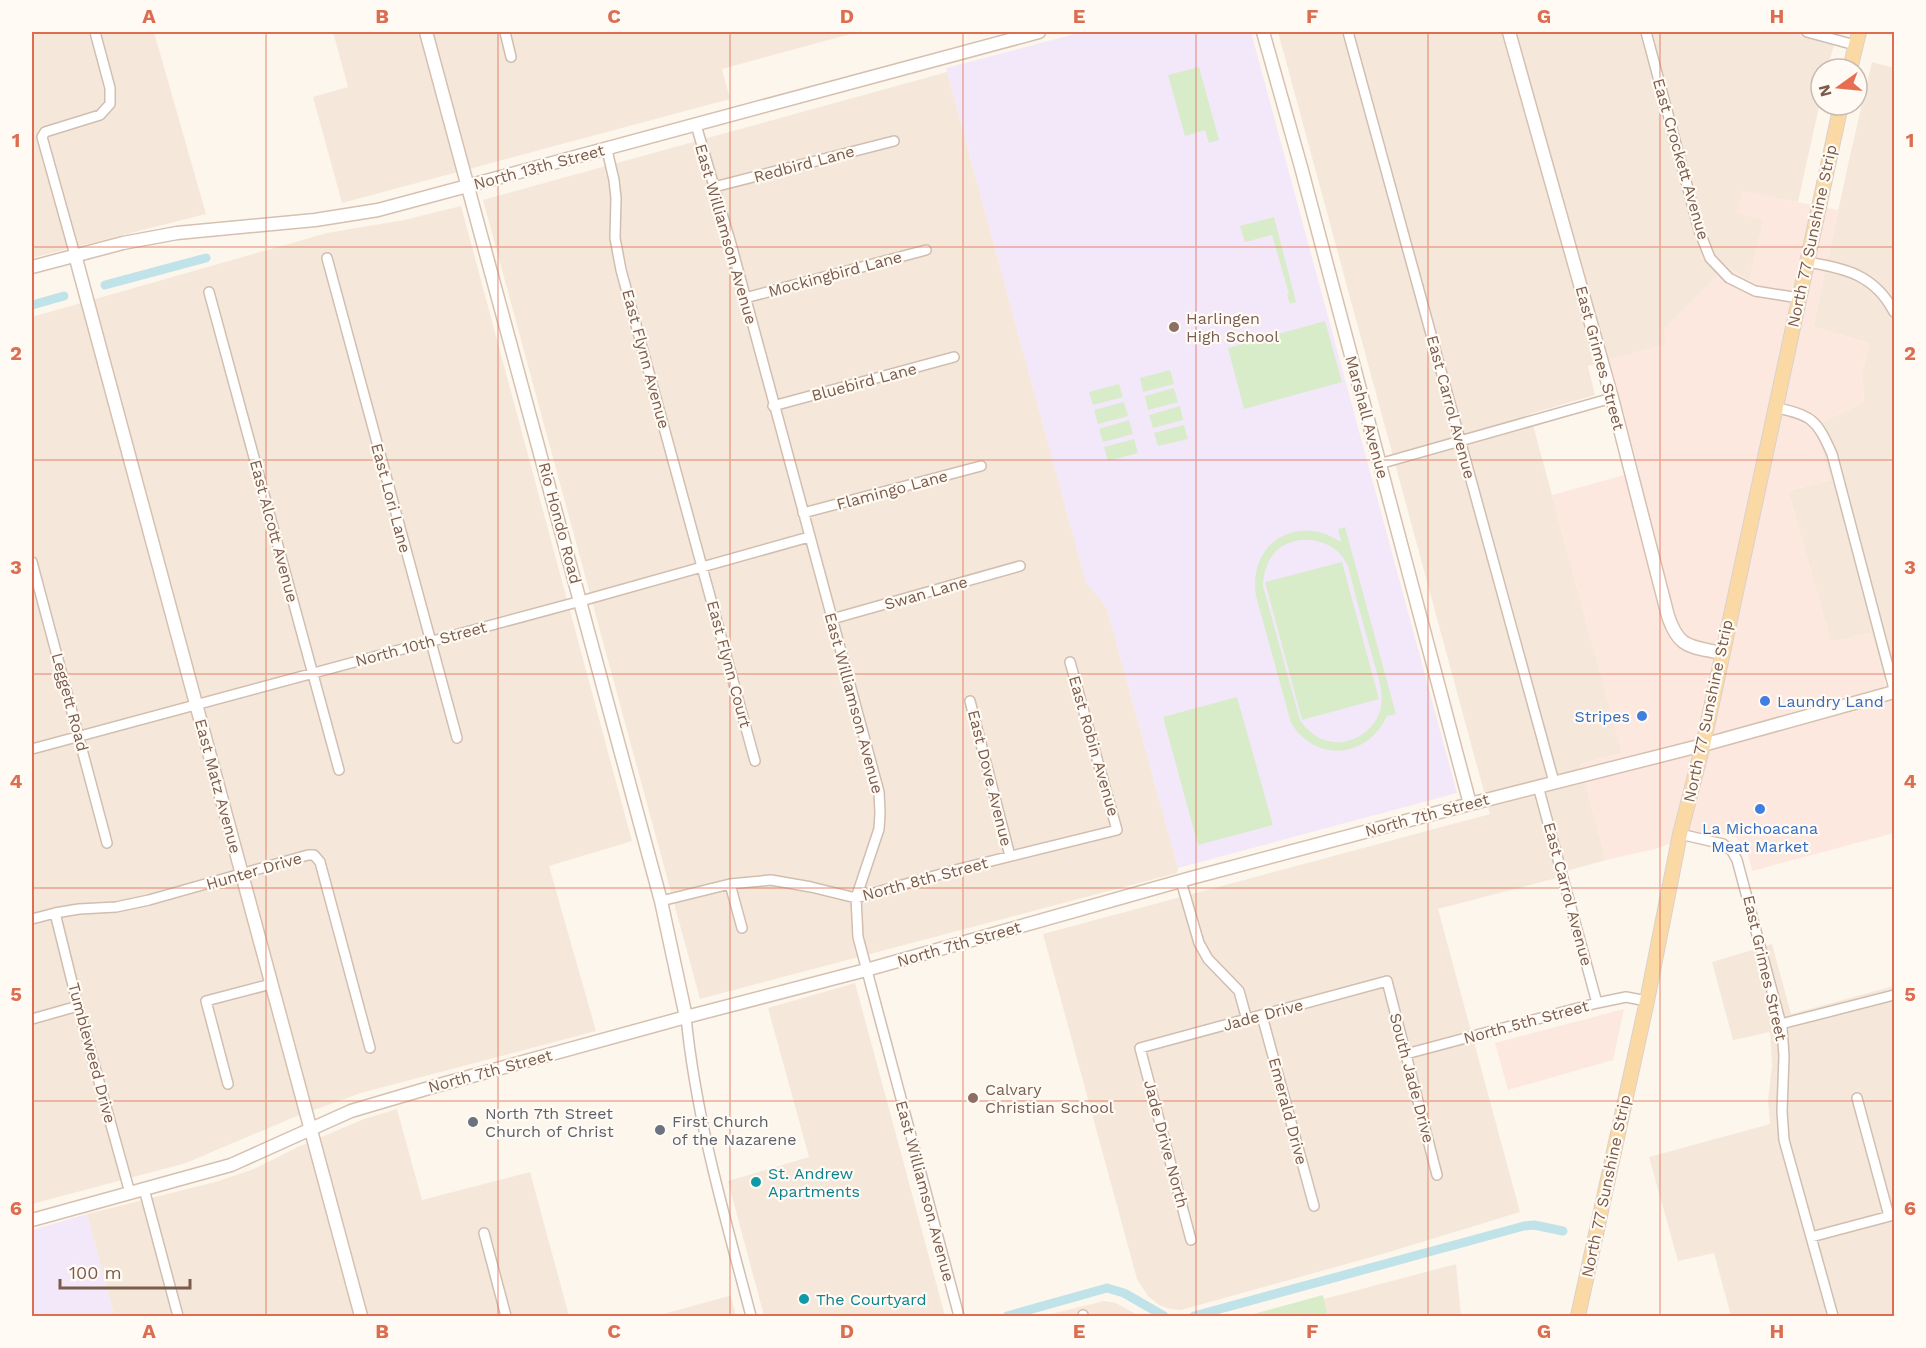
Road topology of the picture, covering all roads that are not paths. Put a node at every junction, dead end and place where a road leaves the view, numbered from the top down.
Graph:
1 (94, 32) edge
2 (426, 32) edge
3 (505, 32) edge
4 (1039, 32) edge
5 (1263, 32) edge
6 (1348, 32) edge
7 (1509, 32) edge
8 (1646, 32) edge
9 (1807, 32) edge
10 (1860, 32) edge
11 (1855, 45) junction
12 (511, 57) dead end
13 (1852, 57) edge
14 (1838, 117) edge
15 (696, 125) junction
16 (45, 132) junction
17 (32, 135) edge
18 (894, 141) dead end
19 (607, 150) junction
20 (468, 186) junction
21 (714, 187) junction
22 (926, 250) dead end
23 (75, 255) junction
24 (327, 258) dead end
25 (1807, 262) junction
26 (32, 267) edge
27 (209, 292) dead end
28 (745, 298) junction
29 (1799, 298) junction
30 (1894, 312) edge
31 (954, 357) dead end
32 (1612, 399) junction
33 (773, 406) junction
34 (1774, 407) junction
35 (1460, 440) junction
36 (1379, 464) junction
37 (981, 466) dead end
38 (803, 513) junction
39 (809, 537) junction
40 (32, 562) edge
41 (703, 566) junction
42 (1020, 566) dead end
43 (581, 601) junction
44 (832, 619) junction
45 (430, 642) junction
46 (1721, 653) junction
47 (1070, 662) dead end
48 (313, 673) junction
49 (1894, 691) edge
50 (970, 701) dead end
51 (196, 705) junction
52 (79, 735) junction
53 (457, 738) dead end
54 (1703, 744) junction
55 (32, 749) edge
56 (755, 761) dead end
57 (339, 770) dead end
58 (1554, 782) junction
59 (1538, 786) junction
60 (1470, 804) junction
61 (1117, 830) joint
62 (1680, 834) junction
63 (107, 843) dead end
64 (1010, 856) junction
65 (242, 874) junction
66 (1181, 881) junction
67 (730, 884) junction
68 (856, 897) junction
69 (661, 901) junction
70 (56, 913) junction
71 (32, 919) edge
72 (742, 928) dead end
73 (866, 970) junction
74 (1387, 981) joint
75 (271, 984) junction
76 (1894, 995) edge
77 (1647, 1001) junction
78 (1597, 1003) junction
79 (78, 1006) junction
80 (1262, 1016) junction
81 (686, 1017) junction
82 (32, 1019) edge
83 (1247, 1020) junction
84 (1781, 1024) junction
85 (370, 1048) dead end
86 (1140, 1048) joint
87 (1406, 1054) junction
88 (228, 1084) dead end
89 (1857, 1098) dead end
90 (310, 1129) junction
91 (1437, 1175) dead end
92 (144, 1189) junction
93 (130, 1193) junction
94 (1314, 1206) dead end
95 (1892, 1215) edge
96 (32, 1220) edge
97 (484, 1233) dead end
98 (1811, 1237) junction
99 (1191, 1240) dead end
100 (178, 1317) edge
101 (361, 1317) edge
102 (506, 1317) edge
103 (751, 1317) edge
104 (959, 1317) edge
105 (1578, 1317) edge
106 (1833, 1317) edge

1 - 16 street
2 - 20 street, Rio Hondo Road
3 - 12 street
4 - 15 street, North 13th Street
5 - 36 street, Marshall Avenue
6 - 35 street, East Carrol Avenue
7 - 32 street, East Grimes Street
8 - 29 street, East Crockett Avenue
9 - 11 street
10 - 11 main road
11 - 13 main road
14 - 25 main road, North 77 Sunshine Strip
15 - 19 street, North 13th Street
15 - 21 street, East Williamson Avenue
16 - 17 street
16 - 23 street
18 - 21 street, Redbird Lane
19 - 20 street, North 13th Street
19 - 41 street, East Flynn Avenue
20 - 23 street, North 13th Street
20 - 43 street, Rio Hondo Road
21 - 28 street, East Williamson Avenue
22 - 28 street, Mockingbird Lane
23 - 26 street, North 13th Street
23 - 51 street, East Matz Avenue
24 - 45 street, East Lori Lane
25 - 29 main road, North 77 Sunshine Strip
25 - 30 street
27 - 48 street, East Alcott Avenue
28 - 33 street, East Williamson Avenue
29 - 34 main road, North 77 Sunshine Strip
31 - 33 street, Bluebird Lane
32 - 35 street
32 - 46 street, East Grimes Street
33 - 38 street, East Williamson Avenue
34 - 46 main road, North 77 Sunshine Strip
34 - 49 street
35 - 36 street
35 - 58 street, East Carrol Avenue
36 - 60 street, Marshall Avenue
37 - 38 street, Flamingo Lane
38 - 39 street, East Williamson Avenue
39 - 41 street, North 10th Street
39 - 44 street, East Williamson Avenue
40 - 52 street, Leggett Road
41 - 43 street, North 10th Street
41 - 56 street, East Flynn Court
42 - 44 street, Swan Lane
43 - 45 street, North 10th Street
43 - 69 street, Rio Hondo Road
44 - 68 street, East Williamson Avenue
45 - 48 street, North 10th Street
45 - 53 street, East Lori Lane
46 - 54 main road, North 77 Sunshine Strip
47 - 61 street, East Robin Avenue
48 - 51 street, North 10th Street
48 - 57 street, East Alcott Avenue
49 - 54 street, North 7th Street
50 - 64 street, East Dove Avenue
51 - 52 street, North 10th Street
51 - 65 street, East Matz Avenue
52 - 55 street, North 10th Street
52 - 63 street, Leggett Road
54 - 58 street, North 7th Street
54 - 62 main road, North 77 Sunshine Strip
58 - 59 street, North 7th Street
59 - 60 street, North 7th Street
59 - 78 street, East Carrol Avenue
60 - 66 street, North 7th Street
61 - 64 street, North 8th Street
62 - 77 main road, North 77 Sunshine Strip
62 - 84 street, East Grimes Street
64 - 68 street, North 8th Street
65 - 70 street, Hunter Drive
65 - 75 street, East Matz Avenue
65 - 85 street, Hunter Drive
66 - 73 street, North 7th Street
66 - 83 street
67 - 68 street, North 8th Street
67 - 69 street, North 8th Street
67 - 72 street
68 - 73 street, East Williamson Avenue
69 - 81 street, Rio Hondo Road
70 - 71 street, Hunter Drive
70 - 79 street, Tumbleweed Drive
73 - 81 street, North 7th Street
73 - 104 street, East Williamson Avenue
74 - 80 street, Jade Drive
74 - 87 street, South Jade Drive
75 - 88 street
75 - 90 street, East Matz Avenue
76 - 84 street
77 - 78 street, North 5th Street
77 - 105 main road, North 77 Sunshine Strip
78 - 87 street, North 5th Street
79 - 82 street
79 - 93 street, Tumbleweed Drive
80 - 83 street, Jade Drive
80 - 94 street, Emerald Drive
81 - 90 street, North 7th Street
81 - 103 street
83 - 86 street, Jade Drive
84 - 98 street, East Grimes Street
86 - 99 street, Jade Drive North
87 - 91 street, South Jade Drive
89 - 95 street
90 - 92 street, North 7th Street
90 - 101 street, East Matz Avenue
92 - 93 street, North 7th Street
92 - 100 street
93 - 96 street, North 7th Street
95 - 98 street
97 - 102 street
98 - 106 street, East Grimes Street

